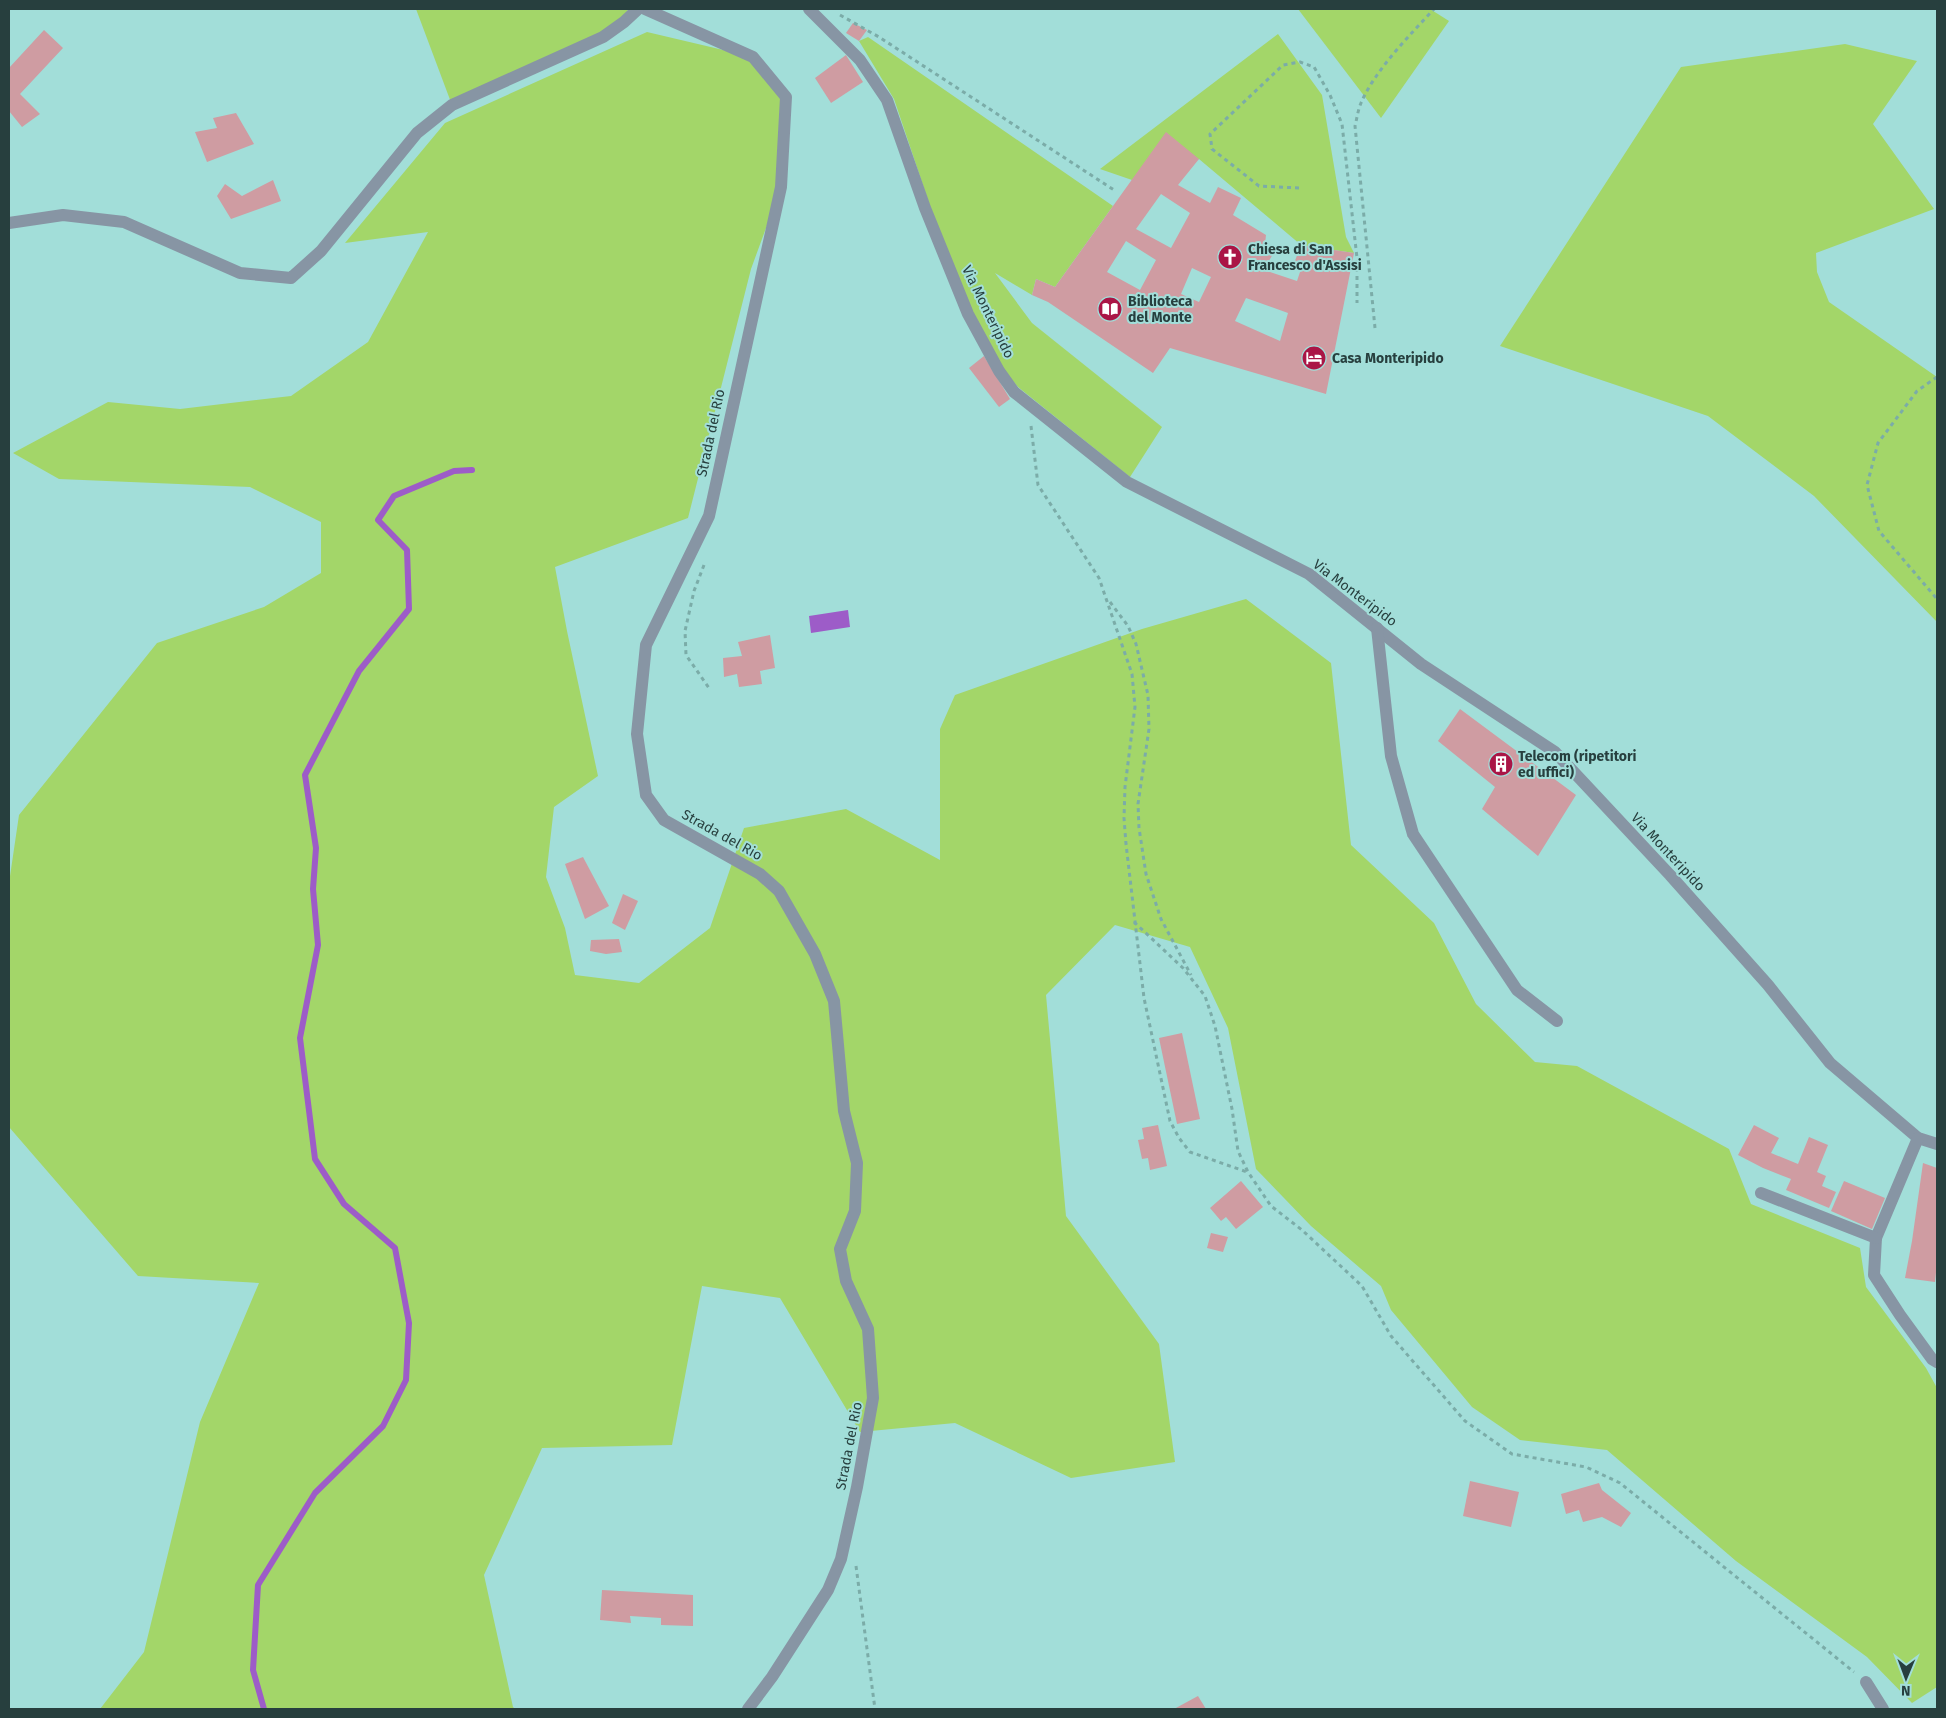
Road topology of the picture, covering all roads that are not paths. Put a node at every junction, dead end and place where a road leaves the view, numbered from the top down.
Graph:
1 (638, 9) edge
2 (646, 9) edge
3 (810, 9) edge
4 (9, 223) edge
5 (1377, 628) junction
6 (1557, 1021) dead end
7 (1918, 1138) junction
8 (1937, 1144) edge
9 (1761, 1193) dead end
10 (1876, 1238) junction
11 (1937, 1362) edge
12 (1866, 1682) road end
13 (748, 1709) edge
14 (1883, 1709) edge

1 - 4 street
2 - 13 street, Strada del Rio
3 - 5 street, Via Monteripido
5 - 6 street
5 - 7 street, Via Monteripido
7 - 8 street, Via Monteripido
7 - 10 street
9 - 10 street
10 - 11 street
12 - 14 street

